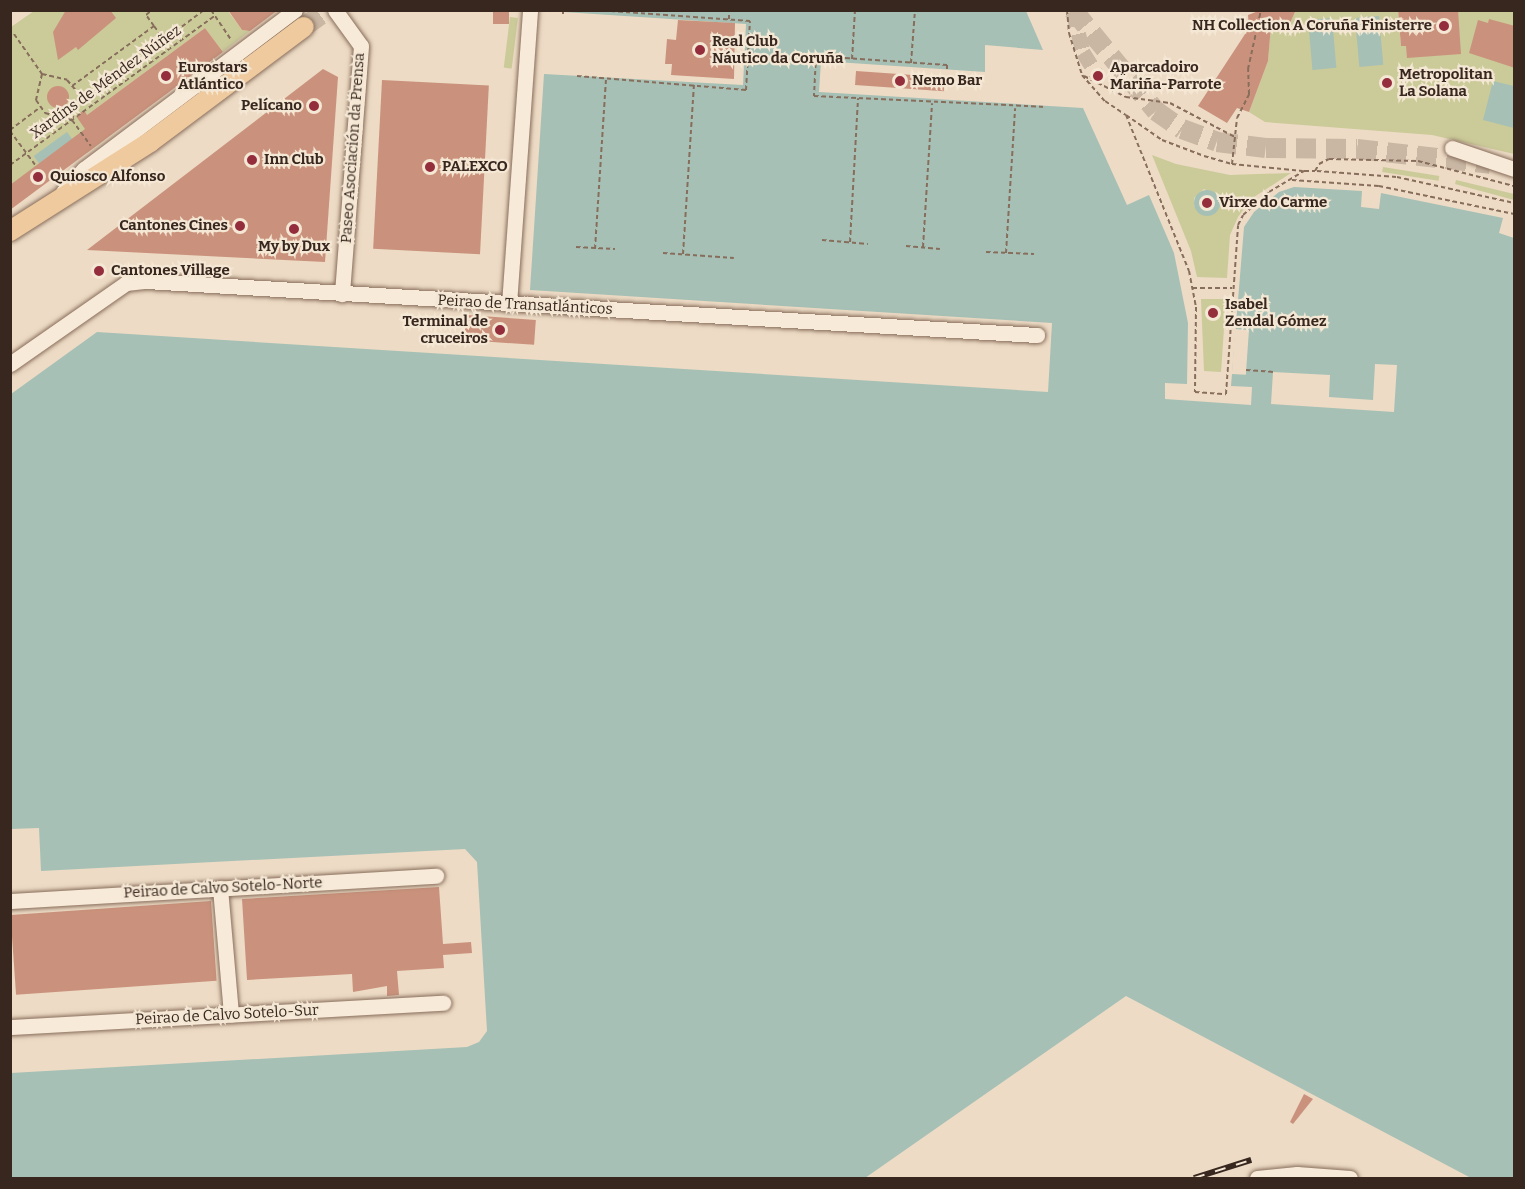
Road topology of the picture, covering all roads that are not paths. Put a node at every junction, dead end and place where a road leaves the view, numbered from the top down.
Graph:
1 (334, 10) edge
2 (530, 10) edge
3 (300, 19) tunnel mouth
4 (1452, 148) dead end
5 (1515, 169) edge
6 (10, 231) edge
7 (342, 294) junction
8 (509, 304) junction
9 (1037, 335) dead end
10 (10, 364) edge
11 (436, 876) dead end
12 (220, 888) junction
13 (10, 902) edge
14 (443, 1003) dead end
15 (231, 1015) junction
16 (10, 1027) edge
17 (1257, 1179) edge
18 (1350, 1179) edge

1 - 7 street, Paseo Asociación da Prensa
2 - 8 street
3 - 6 main road
4 - 5 street
7 - 8 street, Peirao de Transatlánticos
7 - 10 street, Peirao de Transatlánticos
8 - 9 street, Peirao de Transatlánticos
11 - 12 street, Peirao de Calvo Sotelo-Norte
12 - 13 street, Peirao de Calvo Sotelo-Norte
12 - 15 street
14 - 15 street, Peirao de Calvo Sotelo-Sur
15 - 16 street, Peirao de Calvo Sotelo-Sur
17 - 18 street

